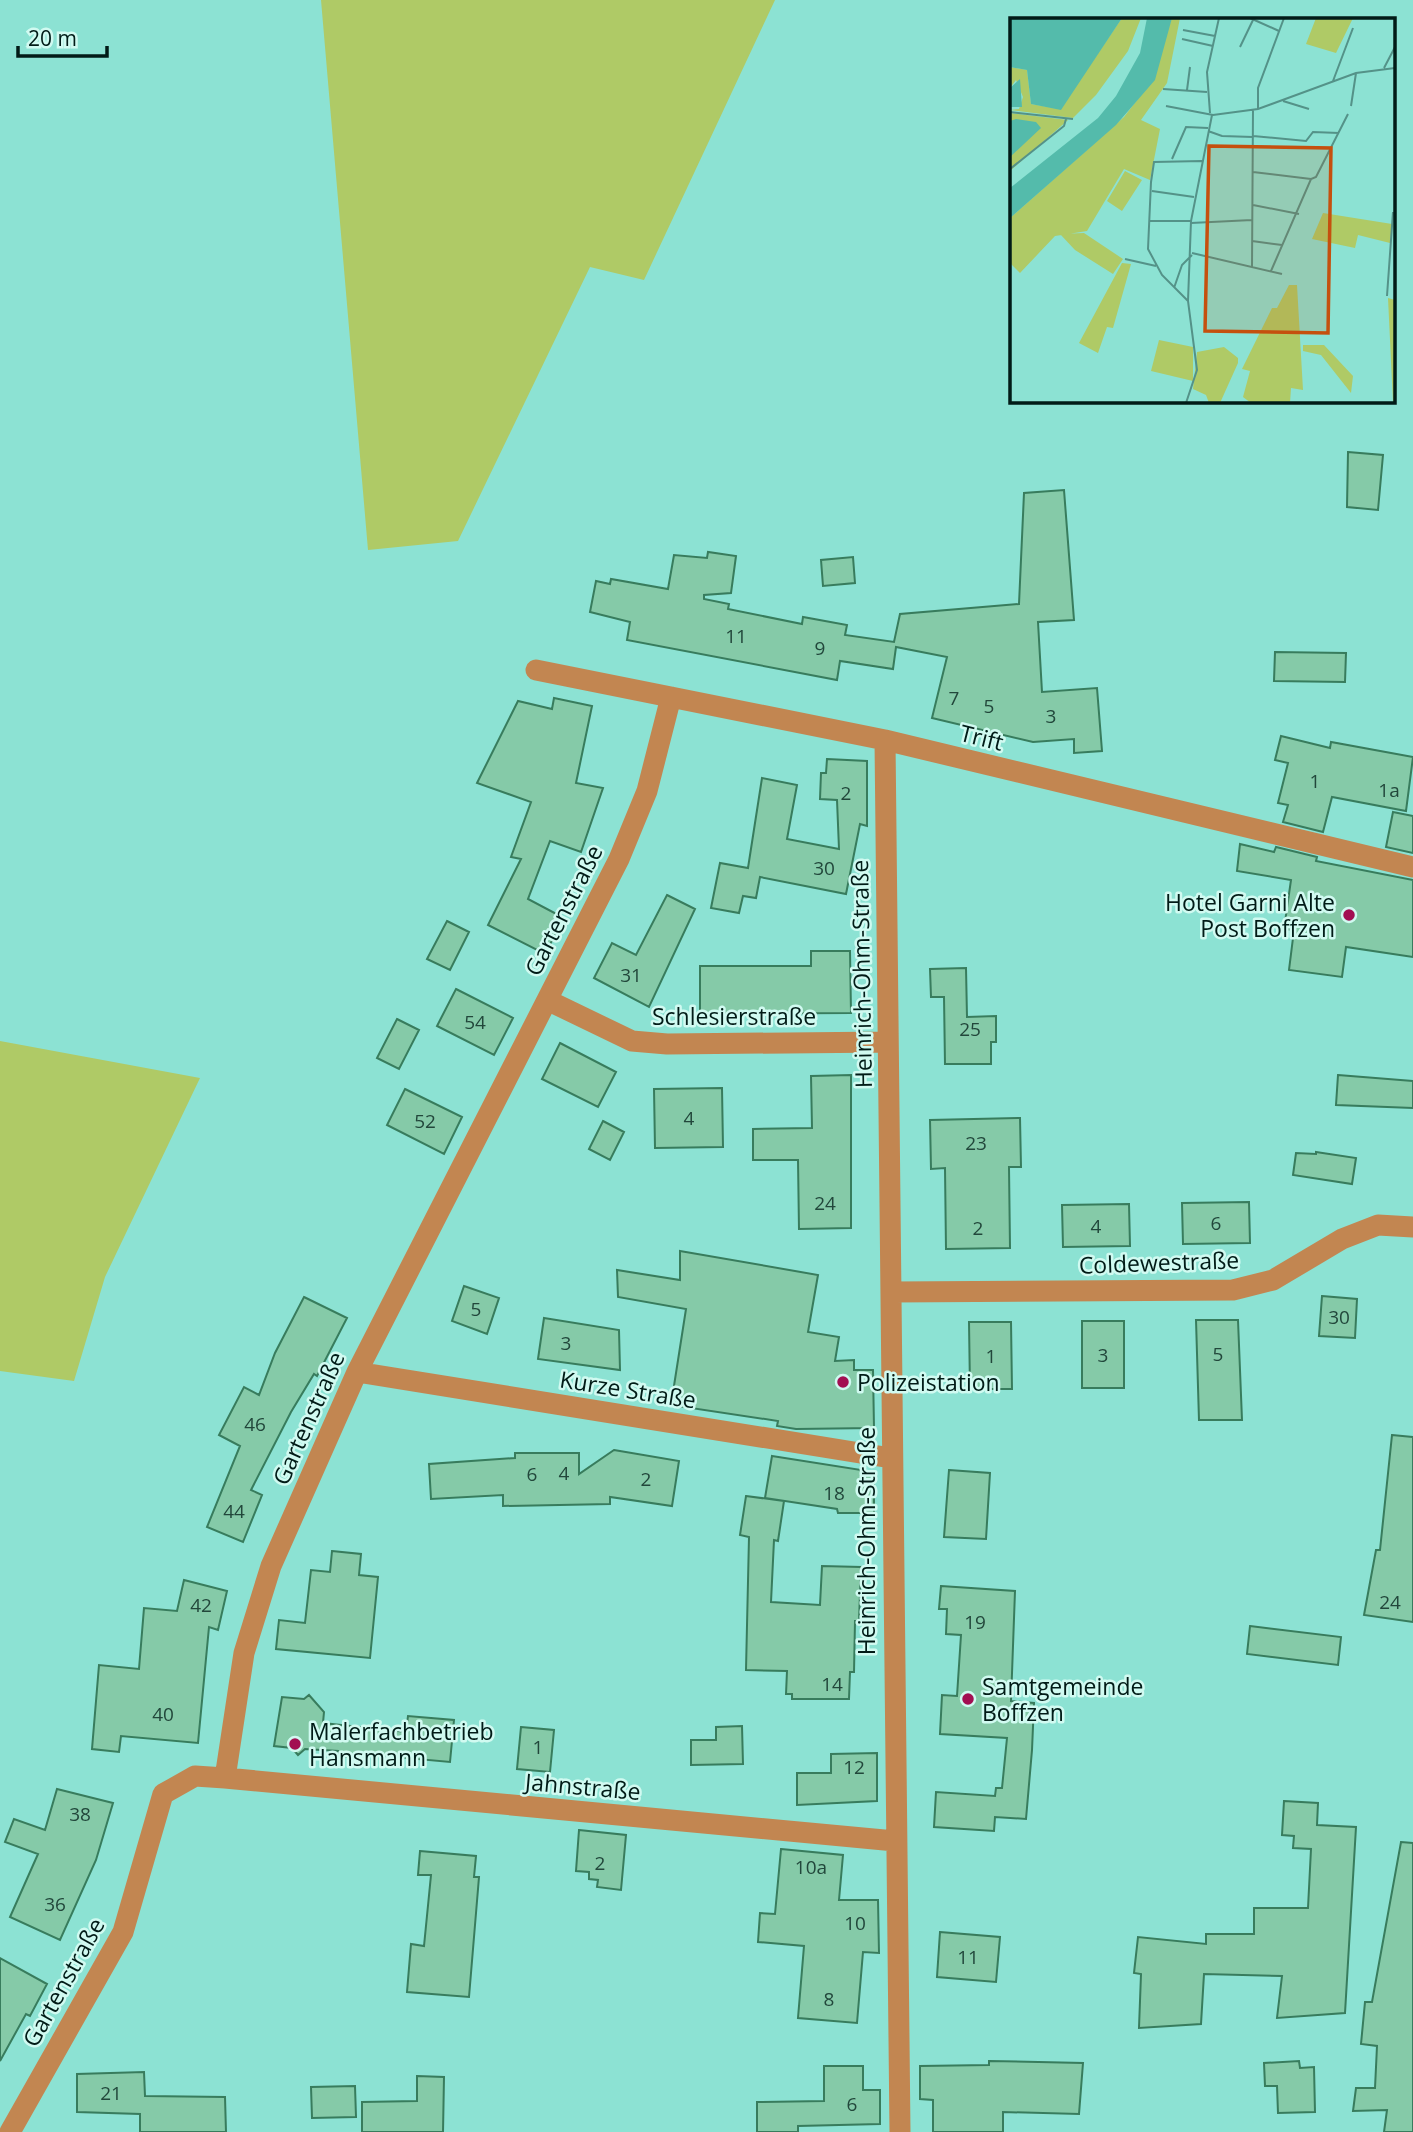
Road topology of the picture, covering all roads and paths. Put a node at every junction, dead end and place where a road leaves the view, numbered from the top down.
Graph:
1 (536, 670) dead end
2 (671, 697) junction
3 (885, 740) junction
4 (1413, 867) edge
5 (547, 1000) junction
6 (888, 1042) junction
7 (1413, 1227) edge
8 (892, 1292) junction
9 (357, 1372) junction
10 (891, 1458) junction
11 (225, 1778) junction
12 (895, 1842) junction
13 (10, 2132) edge
14 (900, 2132) edge

1 - 2 street, Trift
2 - 3 street, Trift
2 - 5 street, Gartenstraße
3 - 4 street, Trift
3 - 6 street, Heinrich-Ohm-Straße
5 - 6 street, Schlesierstraße
5 - 9 street, Gartenstraße
6 - 8 street, Heinrich-Ohm-Straße
7 - 8 street, Coldewestraße
8 - 10 street, Heinrich-Ohm-Straße
9 - 10 street, Kurze Straße
9 - 11 street, Gartenstraße
10 - 12 street, Heinrich-Ohm-Straße
11 - 12 street, Jahnstraße
11 - 13 street, Gartenstraße
12 - 14 street, Heinrich-Ohm-Straße

